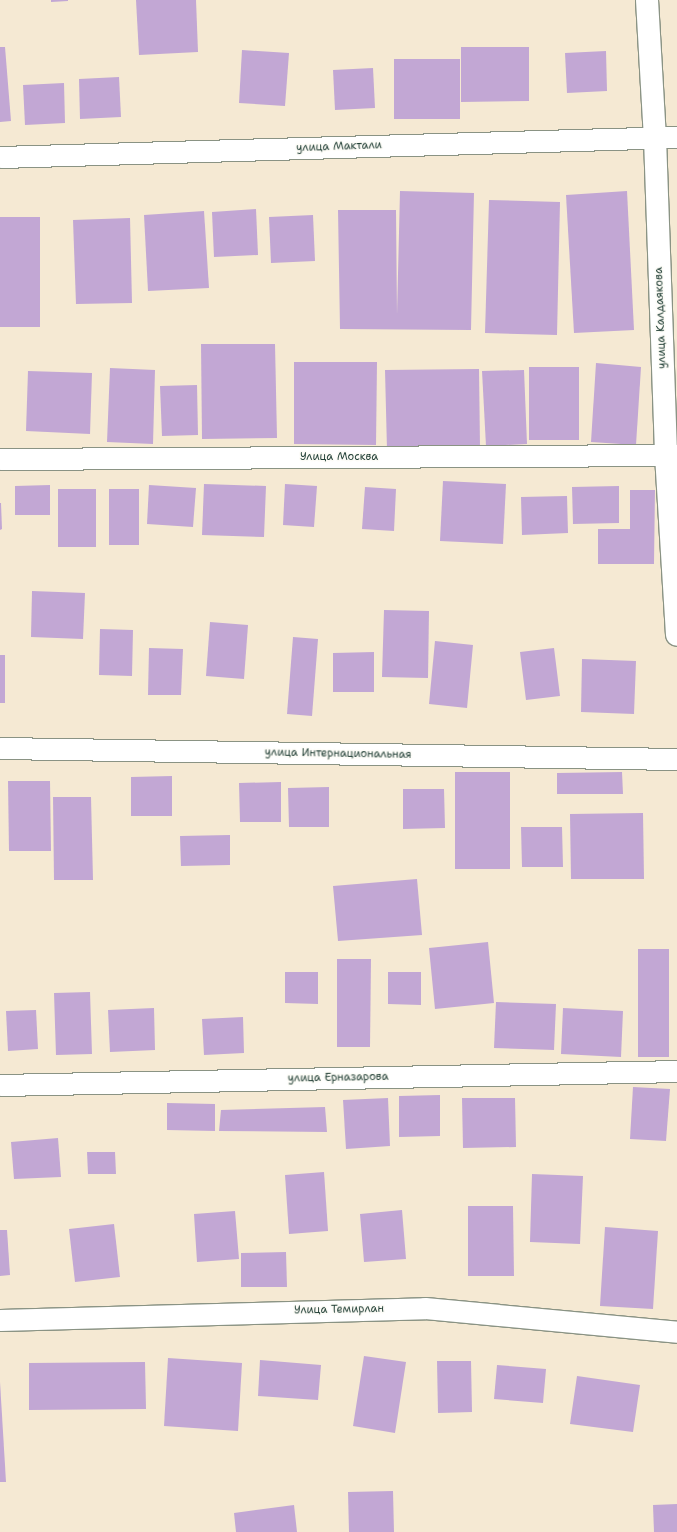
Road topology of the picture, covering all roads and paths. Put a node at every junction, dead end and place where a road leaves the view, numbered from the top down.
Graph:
1 (647, 0) edge
2 (677, 137) edge
3 (655, 138) junction
4 (0, 156) edge
5 (671, 455) edge
6 (0, 459) edge
7 (677, 635) edge
8 (0, 748) edge
9 (677, 759) edge
10 (677, 1071) edge
11 (0, 1085) edge
12 (0, 1320) edge
13 (677, 1332) edge

1 - 3 street, улица Калдаякова
2 - 3 street, улица Мактали
3 - 4 street, улица Мактали
3 - 5 street, улица Калдаякова
5 - 6 street, Улица Москва
5 - 7 street, улица Калдаякова
8 - 9 street, улица Интернациональная
10 - 11 street, улица Ерназарова
12 - 13 street, Улица Темирлан

